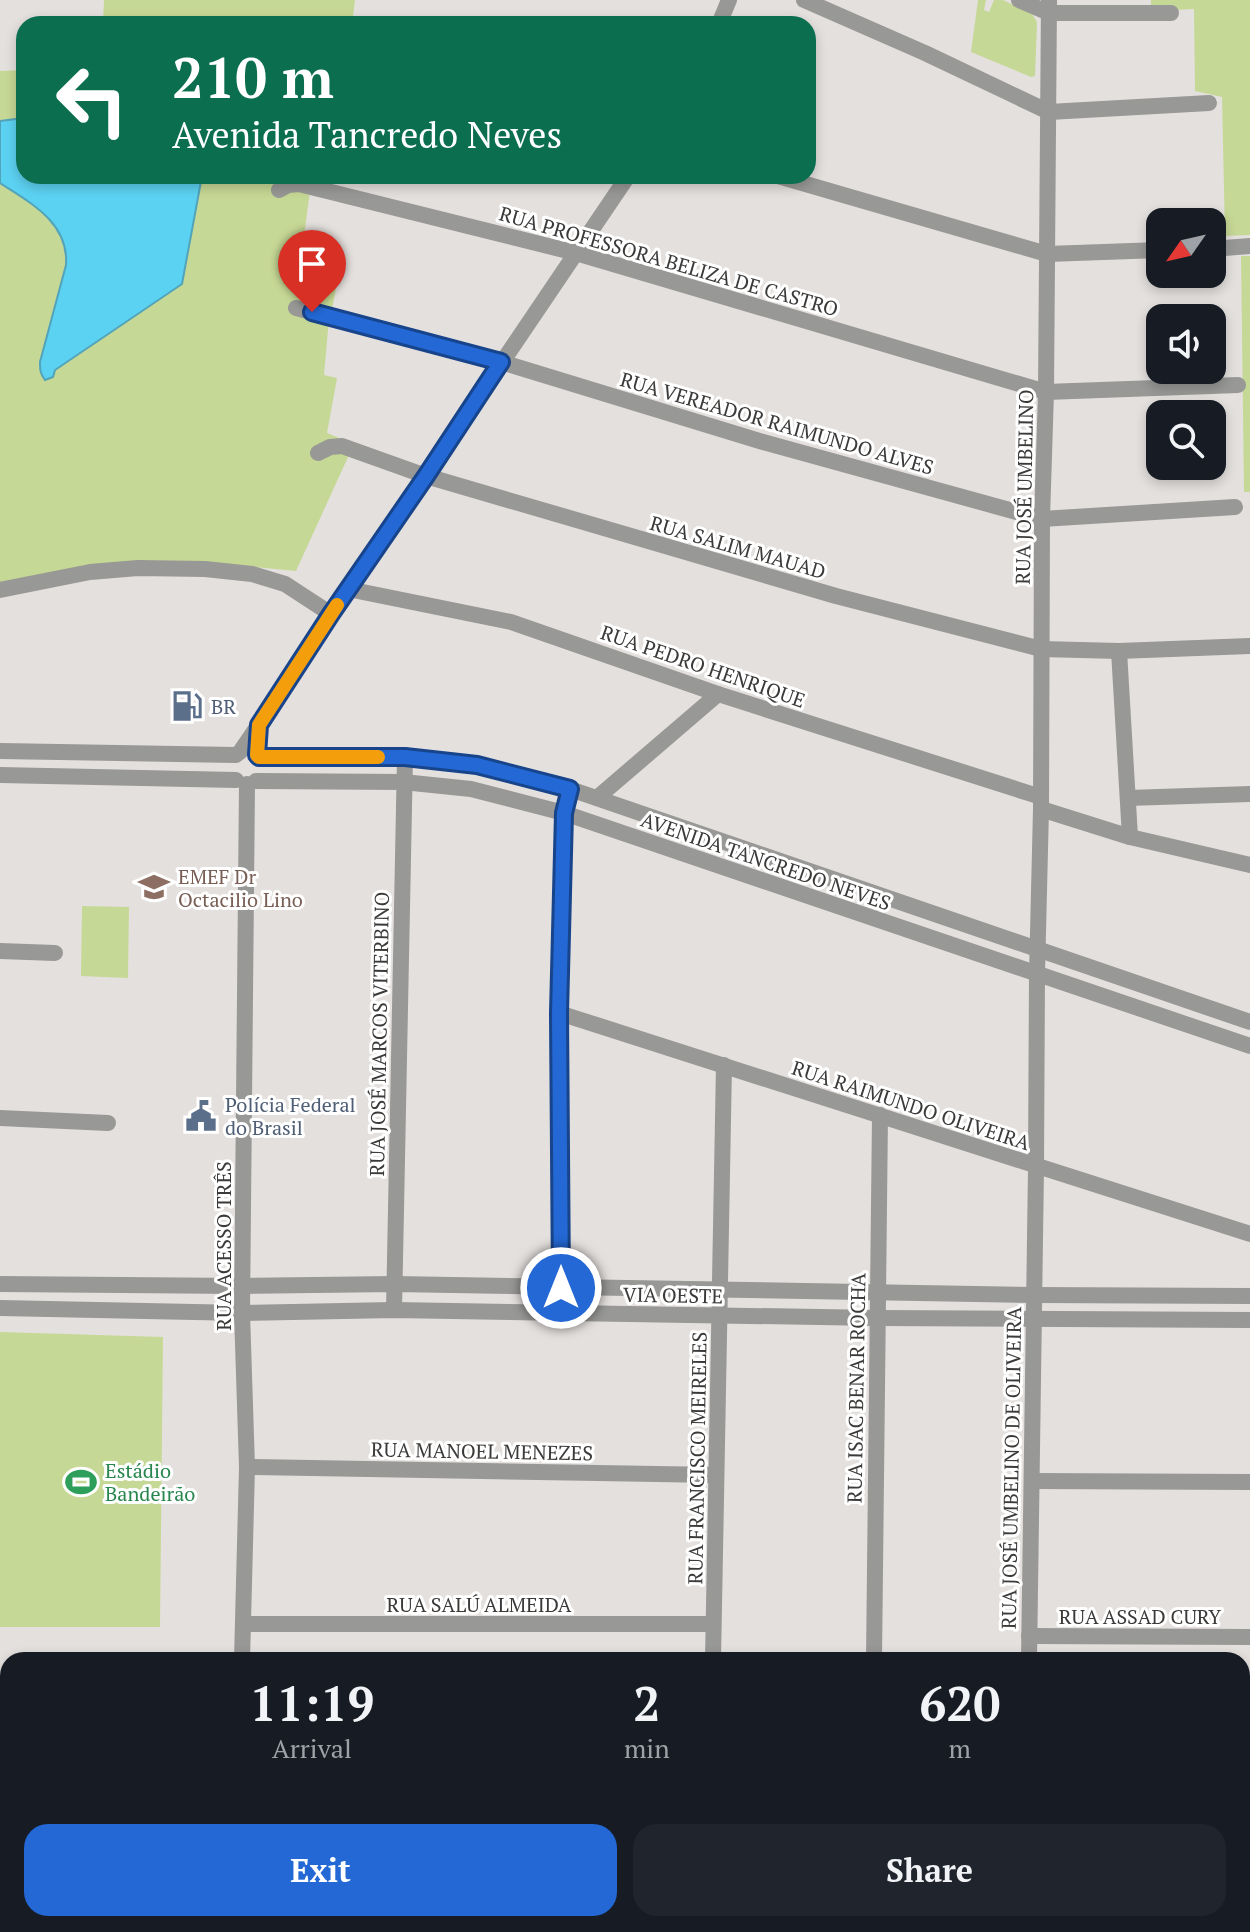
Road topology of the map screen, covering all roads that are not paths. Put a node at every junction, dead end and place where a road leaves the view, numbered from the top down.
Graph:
1 (804, 0) edge
2 (1019, 0) edge
3 (1049, 7) edge
4 (1171, 13) dead end
5 (1209, 103) dead end
6 (1049, 112) junction
7 (623, 184) edge
8 (806, 184) edge
9 (279, 190) dead end
10 (1250, 246) edge
11 (1226, 248) edge
12 (1146, 250) edge
13 (576, 253) junction
14 (1047, 254) junction
15 (296, 308) dead end
16 (501, 362) junction
17 (1238, 385) dead end
18 (1046, 392) junction
19 (318, 453) dead end
20 (426, 476) junction
21 (1235, 507) dead end
22 (1042, 519) junction
23 (348, 589) junction
24 (0, 590) edge
25 (331, 614) junction
26 (1250, 646) edge
27 (1041, 649) junction
28 (1119, 651) junction
29 (718, 694) junction
30 (0, 751) edge
31 (129, 753) junction
32 (248, 755) junction
33 (405, 757) junction
34 (0, 775) edge
35 (129, 777) junction
36 (246, 781) junction
37 (403, 782) junction
38 (570, 789) junction
39 (1250, 794) edge
40 (598, 797) junction
41 (1128, 798) junction
42 (1041, 803) junction
43 (564, 813) junction
44 (1130, 837) junction
45 (1250, 865) edge
46 (1038, 950) junction
47 (0, 951) edge
48 (55, 953) dead end
49 (1037, 974) junction
50 (559, 1013) junction
51 (1250, 1022) edge
52 (1250, 1046) edge
53 (724, 1065) junction
54 (880, 1115) junction
55 (0, 1118) edge
56 (108, 1123) dead end
57 (1036, 1168) junction
58 (1250, 1234) edge
59 (0, 1284) edge
60 (395, 1284) junction
61 (242, 1286) junction
62 (561, 1288) junction
63 (720, 1289) junction
64 (877, 1291) junction
65 (1034, 1295) junction
66 (1250, 1296) edge
67 (0, 1308) edge
68 (394, 1310) junction
69 (242, 1313) junction
70 (561, 1313) junction
71 (719, 1315) junction
72 (877, 1318) junction
73 (1033, 1319) junction
74 (1250, 1320) edge
75 (247, 1467) junction
76 (716, 1475) junction
77 (1032, 1481) junction
78 (1250, 1482) edge
79 (244, 1624) junction
80 (713, 1624) junction
81 (1029, 1636) junction
82 (1250, 1637) edge
83 (242, 1652) edge
84 (713, 1652) edge
85 (874, 1652) edge
86 (1029, 1652) edge

1 - 6 street
2 - 3 street
3 - 4 street
3 - 6 street, RUA JOSÉ UMBELINO
5 - 6 street
6 - 14 street, RUA JOSÉ UMBELINO
7 - 13 street
8 - 14 street
9 - 13 street, RUA PROFESSORA BELIZA DE CASTRO
10 - 11 street
12 - 14 street
13 - 16 street
13 - 18 street, RUA PROFESSORA BELIZA DE CASTRO
14 - 18 street, RUA JOSÉ UMBELINO
15 - 16 street
16 - 20 street
16 - 22 street, RUA VEREADOR RAIMUNDO ALVES
17 - 18 street, RUA PROFESSORA BELIZA DE CASTRO
18 - 22 street, RUA JOSÉ UMBELINO
19 - 20 street, RUA SALIM MAUAD
20 - 23 street
20 - 27 street, RUA SALIM MAUAD
21 - 22 street, RUA VEREADOR RAIMUNDO ALVES
22 - 27 street, RUA JOSÉ UMBELINO
23 - 25 street
23 - 29 street, RUA PEDRO HENRIQUE
24 - 25 street
25 - 32 street
26 - 28 street, RUA SALIM MAUAD
27 - 28 street, RUA SALIM MAUAD
27 - 42 street, RUA JOSÉ UMBELINO
28 - 41 street
29 - 40 street
29 - 42 street, RUA PEDRO HENRIQUE
30 - 31 street, AVENIDA TANCREDO NEVES
31 - 32 street, AVENIDA TANCREDO NEVES
31 - 35 street
32 - 33 street, AVENIDA TANCREDO NEVES
32 - 36 street
32 - 36 street
33 - 37 street, RUA JOSÉ MARCOS VITERBINO
33 - 38 street, AVENIDA TANCREDO NEVES
34 - 35 street, AVENIDA TANCREDO NEVES
35 - 36 street, AVENIDA TANCREDO NEVES
36 - 37 street, AVENIDA TANCREDO NEVES
36 - 61 street, RUA ACESSO TRÊS
37 - 43 street, AVENIDA TANCREDO NEVES
37 - 60 street, RUA JOSÉ MARCOS VITERBINO
38 - 40 street, AVENIDA TANCREDO NEVES
38 - 43 street
39 - 41 street
40 - 46 street, AVENIDA TANCREDO NEVES
41 - 44 street
42 - 44 street, RUA PEDRO HENRIQUE
42 - 46 street, RUA JOSÉ UMBELINO
43 - 49 street, AVENIDA TANCREDO NEVES
43 - 50 street
44 - 45 street, RUA PEDRO HENRIQUE
46 - 49 street, RUA JOSÉ UMBELINO
46 - 51 street, AVENIDA TANCREDO NEVES
47 - 48 street
49 - 52 street, AVENIDA TANCREDO NEVES
49 - 57 street, RUA JOSÉ UMBELINO
50 - 53 street, RUA RAIMUNDO OLIVEIRA
50 - 62 street
53 - 54 street, RUA RAIMUNDO OLIVEIRA
53 - 63 street, RUA FRANCISCO MEIRELES
54 - 57 street, RUA RAIMUNDO OLIVEIRA
54 - 64 street, RUA ISAC BENAR ROCHA
55 - 56 street
57 - 58 street, RUA RAIMUNDO OLIVEIRA
57 - 65 street, RUA JOSÉ UMBELINO DE OLIVEIRA
59 - 61 street, VIA OESTE
60 - 61 street, VIA OESTE
60 - 62 street, VIA OESTE
60 - 68 street, RUA JOSÉ MARCOS VITERBINO
61 - 69 street, RUA ACESSO TRÊS
62 - 63 street, VIA OESTE
62 - 70 street
63 - 64 street, VIA OESTE
63 - 71 street, RUA FRANCISCO MEIRELES
64 - 65 street, VIA OESTE
64 - 72 street, RUA ISAC BENAR ROCHA
65 - 66 street, VIA OESTE
65 - 73 street, RUA JOSÉ UMBELINO DE OLIVEIRA
67 - 69 street, VIA OESTE
68 - 69 street, VIA OESTE
68 - 70 street, VIA OESTE
69 - 75 street, RUA ACESSO TRÊS
70 - 71 street, VIA OESTE
71 - 72 street, VIA OESTE
71 - 76 street, RUA FRANCISCO MEIRELES
72 - 73 street, VIA OESTE
72 - 85 street, RUA ISAC BENAR ROCHA
73 - 74 street, VIA OESTE
73 - 77 street, RUA JOSÉ UMBELINO DE OLIVEIRA
75 - 76 street, RUA MANOEL MENEZES
75 - 79 street, RUA ACESSO TRÊS
76 - 80 street, RUA FRANCISCO MEIRELES
77 - 78 street
77 - 81 street, RUA JOSÉ UMBELINO DE OLIVEIRA
79 - 80 street, RUA SALÚ ALMEIDA
79 - 83 street, RUA ACESSO TRÊS
80 - 84 street, RUA FRANCISCO MEIRELES
81 - 82 street, RUA ASSAD CURY
81 - 86 street, RUA JOSÉ UMBELINO DE OLIVEIRA

